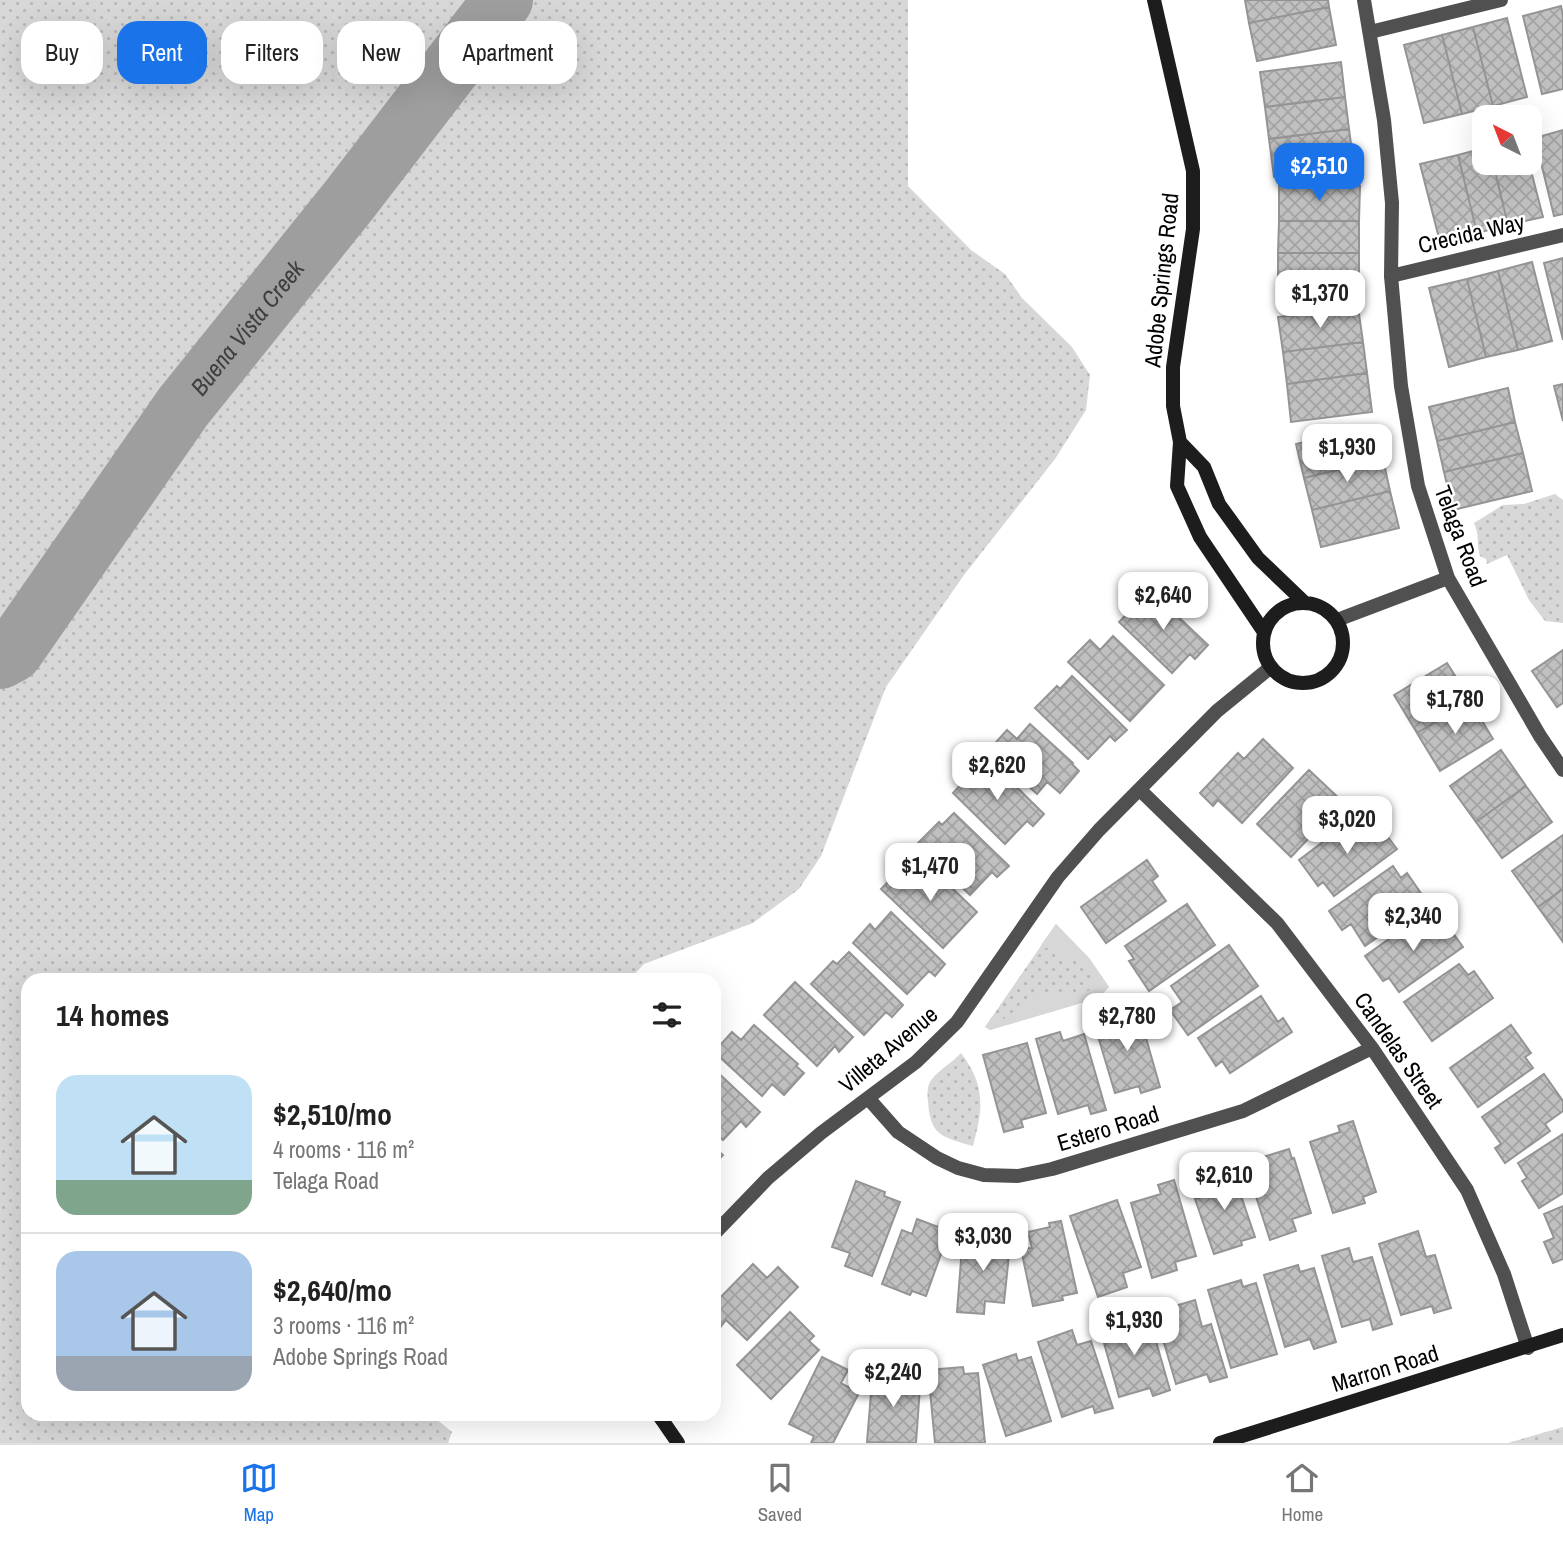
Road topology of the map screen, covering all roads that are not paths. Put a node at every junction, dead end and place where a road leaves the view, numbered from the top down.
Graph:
1 (1154, 0) edge
2 (1364, 0) edge
3 (1502, 0) edge
4 (1370, 32) junction
5 (1563, 235) edge
6 (1391, 276) junction
7 (1180, 442) junction
8 (1448, 578) junction
9 (1304, 602) junction
10 (1337, 620) junction
11 (1264, 632) junction
12 (1271, 667) junction
13 (1563, 770) edge
14 (1140, 790) junction
15 (1372, 1048) junction
16 (868, 1098) junction
17 (721, 1227) edge
18 (1563, 1335) edge
19 (1528, 1348) junction
20 (663, 1421) edge
21 (678, 1443) edge
22 (1220, 1443) edge

1 - 7 street, Adobe Springs Road
2 - 4 street, Telaga Road
3 - 4 street
4 - 6 street, Telaga Road
5 - 6 street, Crecida Way
6 - 8 street, Telaga Road
7 - 9 street
7 - 11 street, Adobe Springs Road
8 - 10 street
8 - 13 street, Telaga Road
9 - 10 street
9 - 11 street
10 - 12 street
11 - 12 street
12 - 14 street, Villeta Avenue
14 - 15 street, Candelas Street
14 - 16 street, Villeta Avenue
15 - 16 street, Estero Road
15 - 19 street, Candelas Street
16 - 17 street, Villeta Avenue
18 - 19 street, Marron Road
19 - 22 street, Marron Road
20 - 21 street

